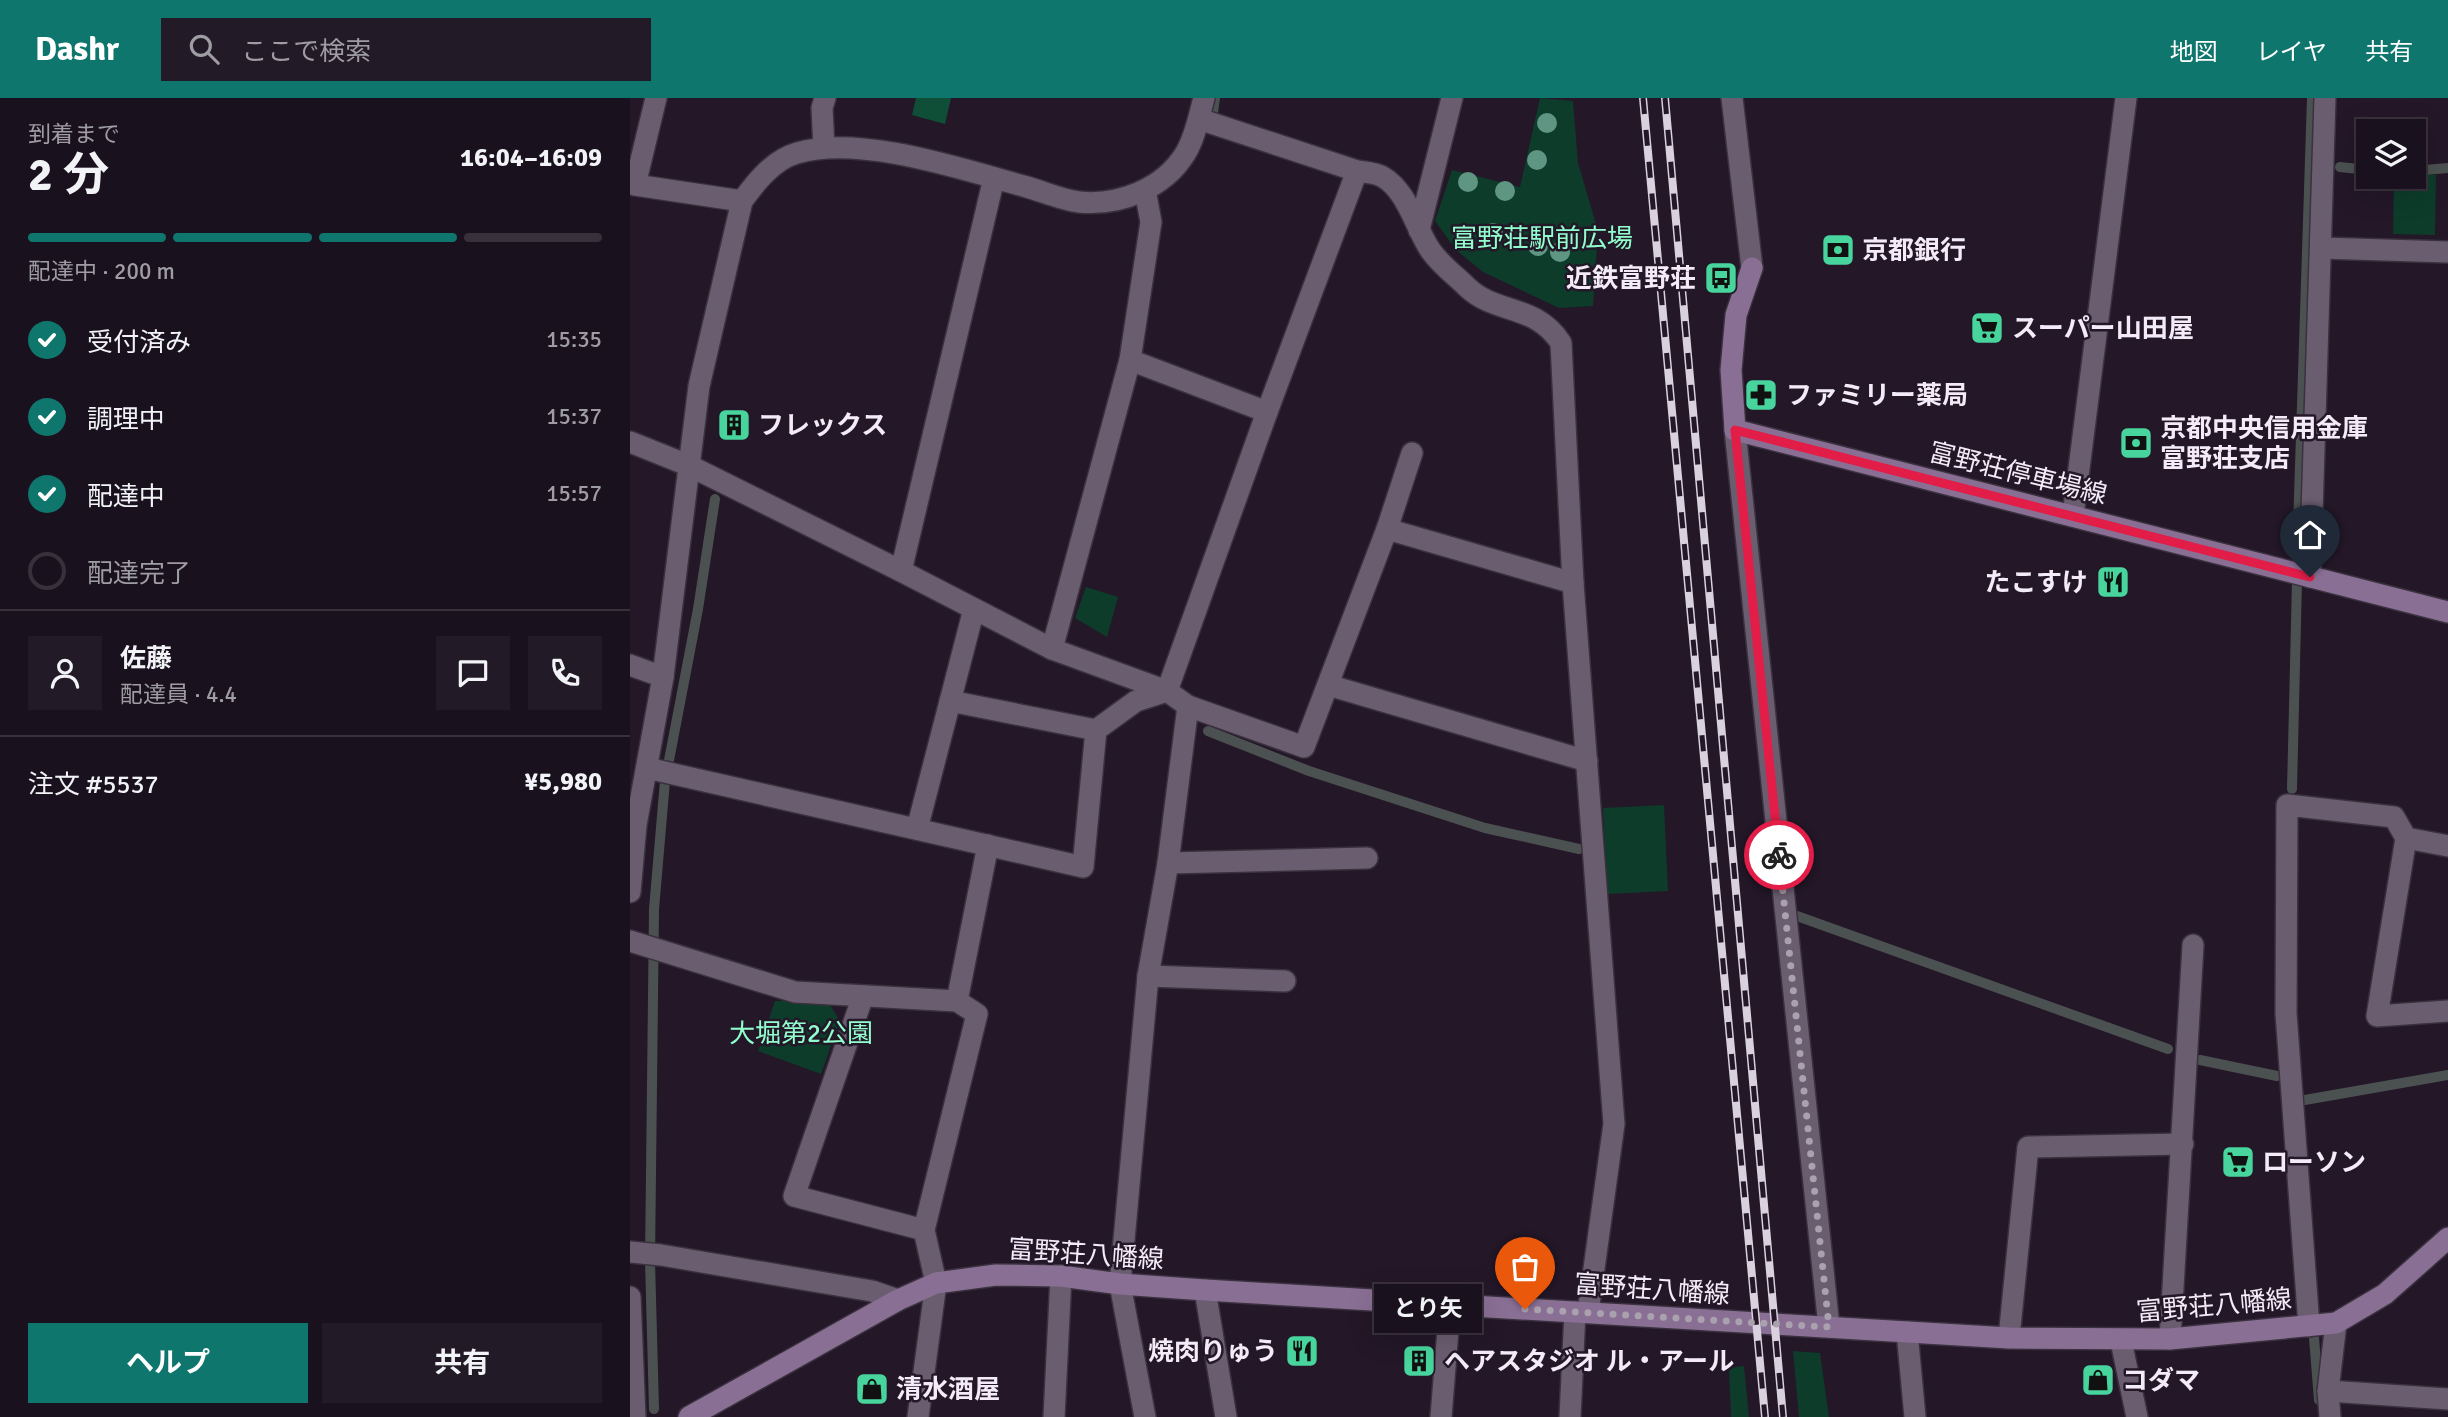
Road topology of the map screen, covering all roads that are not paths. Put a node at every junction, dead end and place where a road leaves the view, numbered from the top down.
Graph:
1 (656, 98) edge
2 (825, 98) edge
3 (1204, 98) edge
4 (1452, 98) edge
5 (1732, 98) edge
6 (2126, 98) edge
7 (2325, 98) edge
8 (1199, 119) junction
9 (824, 148) junction
10 (1357, 171) junction
11 (994, 178) junction
12 (632, 185) edge
13 (1145, 190) junction
14 (742, 201) junction
15 (1419, 230) junction
16 (2321, 248) junction
17 (2448, 252) edge
18 (1752, 268) joint
19 (1130, 360) junction
20 (1267, 412) junction
21 (1735, 430) junction
22 (630, 442) edge
23 (1412, 453) dead end
24 (690, 467) junction
25 (2073, 516) junction
26 (1387, 529) junction
27 (901, 571) junction
28 (2310, 577) junction
29 (1573, 583) junction
30 (974, 609) junction
31 (2448, 612) edge
32 (1052, 649) junction
33 (630, 665) edge
34 (663, 677) junction
35 (1328, 685) junction
36 (1167, 691) junction
37 (950, 701) junction
38 (1188, 705) junction
39 (1096, 730) junction
40 (1587, 761) junction
41 (647, 768) junction
42 (633, 824) edge
43 (916, 829) junction
44 (2406, 838) junction
45 (988, 845) junction
46 (2448, 846) edge
47 (1367, 858) dead end
48 (1168, 863) junction
49 (630, 892) edge
50 (630, 940) edge
51 (2193, 945) dead end
52 (1148, 976) junction
53 (1285, 981) dead end
54 (863, 996) junction
55 (957, 1001) junction
56 (2448, 1012) edge
57 (2183, 1144) junction
58 (924, 1230) junction
59 (2448, 1238) edge
60 (630, 1252) edge
61 (1061, 1276) junction
62 (936, 1283) junction
63 (1120, 1284) junction
64 (1205, 1290) junction
65 (630, 1297) edge
66 (898, 1300) junction
67 (1450, 1305) junction
68 (1581, 1312) junction
69 (2336, 1323) junction
70 (2309, 1326) junction
71 (1829, 1327) junction
72 (1908, 1332) junction
73 (2009, 1338) junction
74 (2170, 1339) junction
75 (2121, 1340) junction
76 (2328, 1391) junction
77 (2448, 1399) edge
78 (635, 1417) edge
79 (689, 1417) edge
80 (918, 1417) edge
81 (1054, 1417) edge
82 (1145, 1417) edge
83 (1226, 1417) edge
84 (1441, 1417) edge
85 (1570, 1417) edge
86 (1915, 1417) edge
87 (2137, 1417) edge
88 (2330, 1417) edge

1 - 12 street
2 - 9 street
3 - 8 street
4 - 15 street
5 - 18 street
6 - 25 street
7 - 16 street
8 - 10 street
8 - 13 street
9 - 11 street
9 - 14 street
10 - 15 street
10 - 20 street
11 - 13 street
11 - 27 street
12 - 14 street
13 - 19 street
14 - 24 street
15 - 29 street
16 - 17 street
16 - 28 street
18 - 21 main road
19 - 20 street
19 - 32 street
20 - 36 street
21 - 25 main road, 富野荘停車場線
21 - 71 street
22 - 24 street
23 - 26 street
24 - 27 street
24 - 34 street
25 - 28 main road, 富野荘停車場線
26 - 29 street
26 - 35 street
27 - 30 street
28 - 31 main road, 富野荘停車場線
29 - 40 street
30 - 32 street
30 - 37 street
32 - 36 street
33 - 34 street
34 - 41 street
35 - 38 street
35 - 40 street
36 - 38 street
36 - 39 street
37 - 39 street
37 - 43 street
38 - 48 street
39 - 45 street
40 - 68 street
41 - 42 street
41 - 43 street
42 - 49 street
43 - 45 street
44 - 46 street
44 - 56 street
44 - 70 street
45 - 55 street
47 - 48 street
48 - 52 street
50 - 54 street
51 - 57 street
52 - 53 street
52 - 63 street
54 - 55 street
54 - 58 street
55 - 58 street
57 - 73 street
57 - 74 street
58 - 62 street
59 - 69 main road, 富野荘八幡線
60 - 66 street
61 - 62 main road, 富野荘八幡線
61 - 63 main road, 富野荘八幡線
61 - 81 street
62 - 66 main road, 富野荘八幡線
62 - 80 street
63 - 64 main road, 富野荘八幡線
63 - 82 street
64 - 67 main road, 富野荘八幡線
64 - 83 street
65 - 78 street
66 - 79 main road, 富野荘八幡線
67 - 68 main road, 富野荘八幡線
67 - 84 street
68 - 71 main road, 富野荘八幡線
68 - 85 street
69 - 70 main road, 富野荘八幡線
69 - 76 street
70 - 74 main road, 富野荘八幡線
71 - 72 main road, 富野荘八幡線
72 - 73 main road, 富野荘八幡線
72 - 86 street
73 - 75 main road, 富野荘八幡線
74 - 75 main road, 富野荘八幡線
75 - 87 street
76 - 77 street
76 - 88 street

